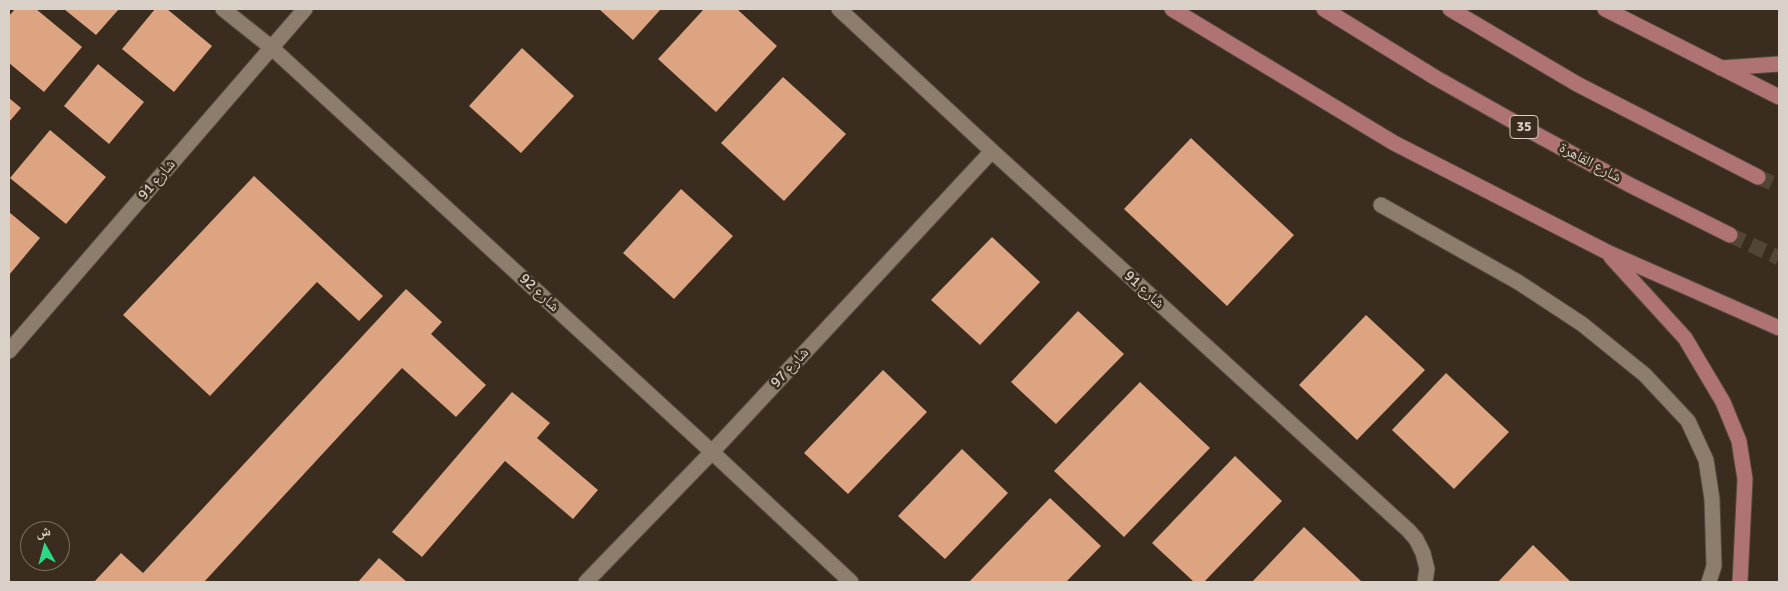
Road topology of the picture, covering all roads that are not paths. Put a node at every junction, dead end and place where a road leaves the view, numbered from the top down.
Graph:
1 (224, 9) edge
2 (305, 9) edge
3 (839, 9) edge
4 (1172, 9) edge
5 (1324, 9) edge
6 (1450, 9) edge
7 (1605, 9) edge
8 (272, 48) junction
9 (1779, 64) edge
10 (1720, 68) junction
11 (1779, 97) edge
12 (992, 152) junction
13 (1758, 177) tunnel mouth
14 (1381, 205) dead end
15 (1730, 235) tunnel mouth
16 (1607, 252) junction
17 (1779, 328) edge
18 (9, 351) edge
19 (712, 452) junction
20 (586, 582) edge
21 (850, 582) edge
22 (1425, 582) edge
23 (1709, 582) edge
24 (1740, 582) edge

1 - 8 street, شارع 92
2 - 8 street, شارع 91
3 - 12 street, شارع 91
4 - 16 main road
5 - 15 main road, شارع القاهرة / 35
6 - 13 main road
7 - 10 main road
8 - 18 street, شارع 91
8 - 19 street, شارع 92
9 - 10 main road
10 - 11 main road
12 - 19 street, شارع 97
12 - 22 street, شارع 91
14 - 23 street
16 - 17 main road
16 - 24 main road
19 - 20 street, شارع 97
19 - 21 street, شارع 92

